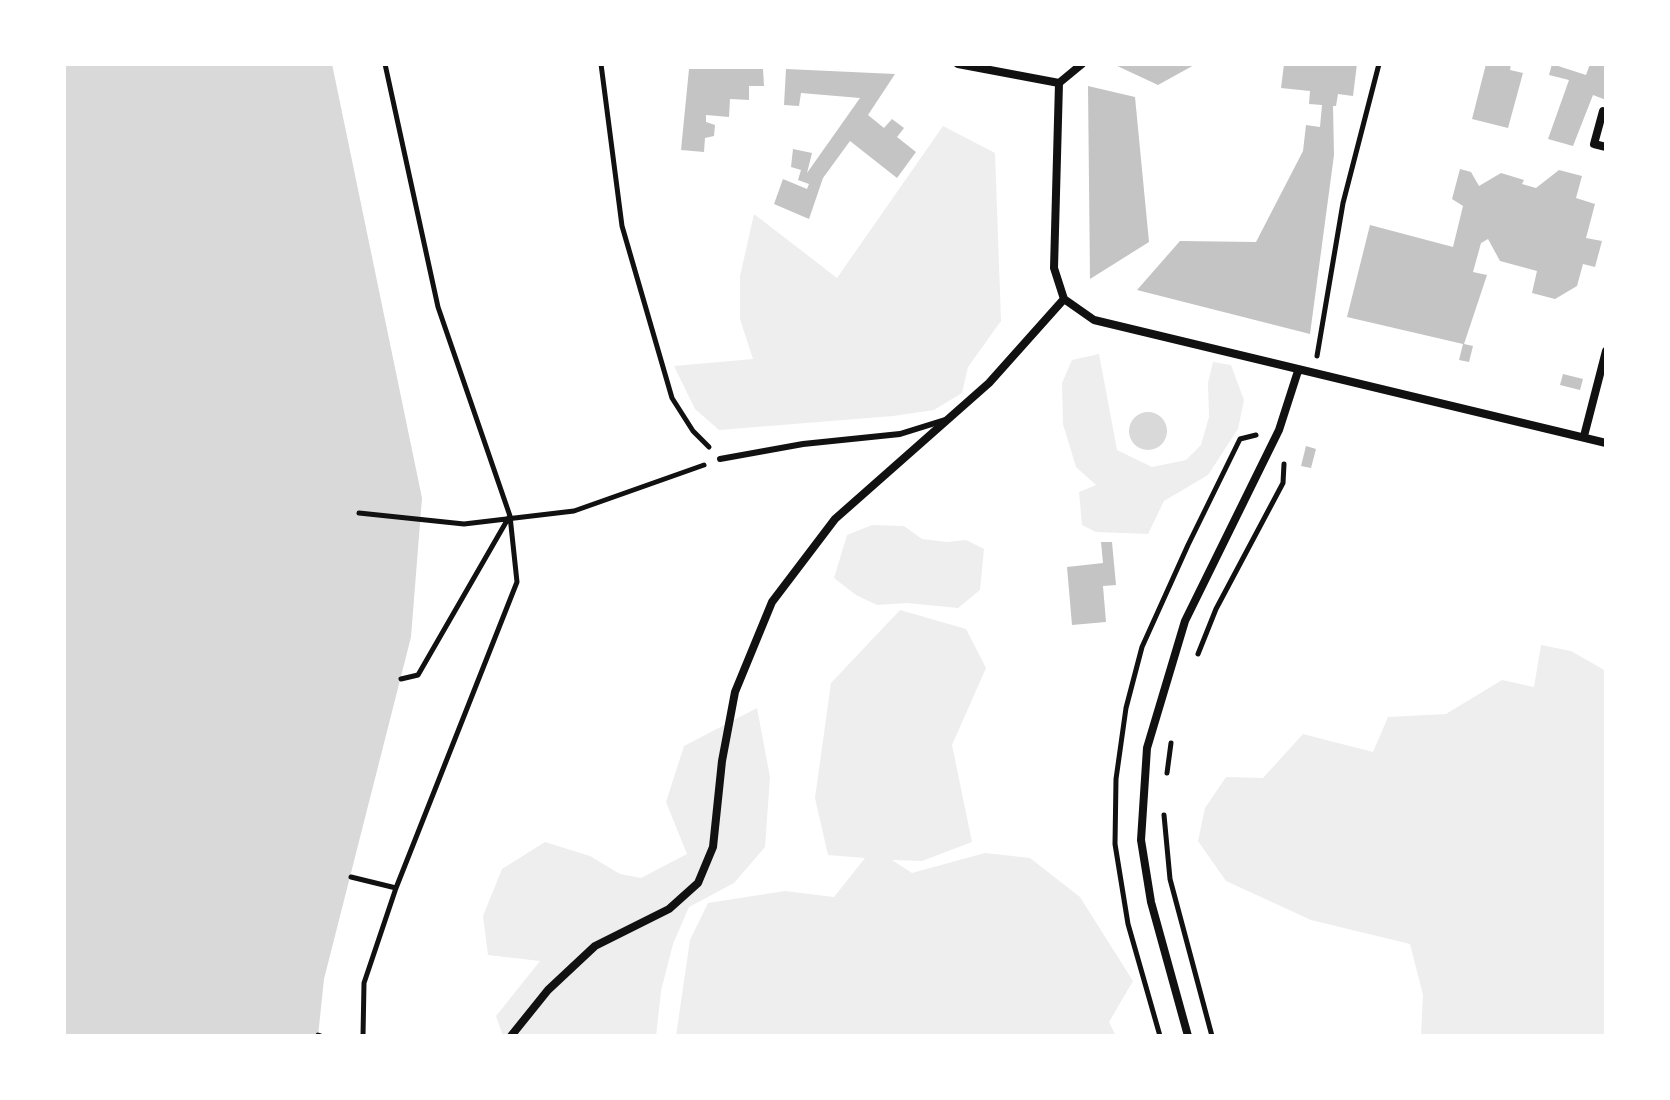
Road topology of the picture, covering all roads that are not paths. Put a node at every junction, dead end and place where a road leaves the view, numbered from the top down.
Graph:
1 (958, 64) edge
2 (1082, 64) edge
3 (1059, 83) junction
4 (1606, 112) edge
5 (1606, 147) edge
6 (1064, 299) junction
7 (1606, 351) edge
8 (1298, 371) junction
9 (949, 419) junction
10 (1584, 436) junction
11 (1606, 443) edge
12 (720, 459) road end
13 (511, 1036) edge
14 (1188, 1036) edge

1 - 3 street
2 - 3 street
3 - 6 street
4 - 5 street
6 - 8 street
6 - 9 street
7 - 10 street
8 - 10 street
8 - 14 street
9 - 12 lane
9 - 13 street
10 - 11 street

